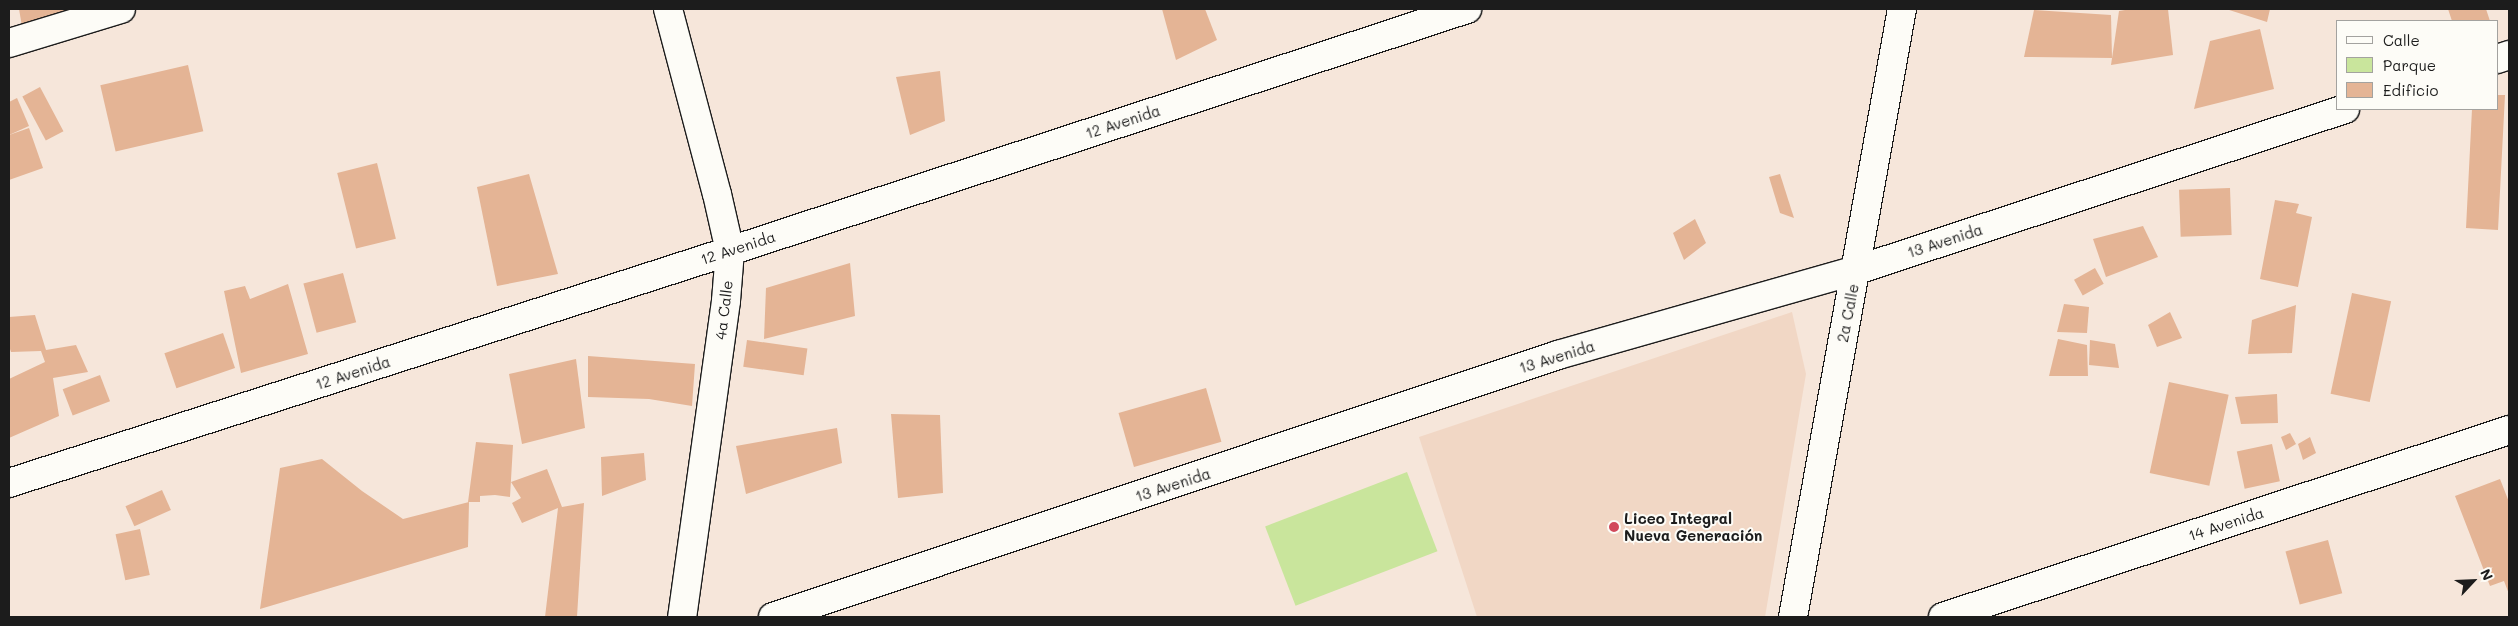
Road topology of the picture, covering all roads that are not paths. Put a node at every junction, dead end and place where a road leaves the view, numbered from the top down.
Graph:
1 (121, 9) edge
2 (668, 9) edge
3 (1467, 9) edge
4 (1902, 9) edge
5 (9, 43) edge
6 (2342, 110) edge
7 (730, 251) junction
8 (1857, 270) junction
9 (2509, 430) edge
10 (9, 483) edge
11 (682, 617) edge
12 (773, 617) edge
13 (1793, 617) edge
14 (1943, 617) edge

1 - 5 street
2 - 7 street, 4a Calle
3 - 7 street, 12 Avenida
4 - 8 street, 2a Calle
6 - 8 street, 13 Avenida
7 - 10 street, 12 Avenida
7 - 11 street, 4a Calle
8 - 12 street, 13 Avenida
8 - 13 street, 2a Calle
9 - 14 street, 14 Avenida

